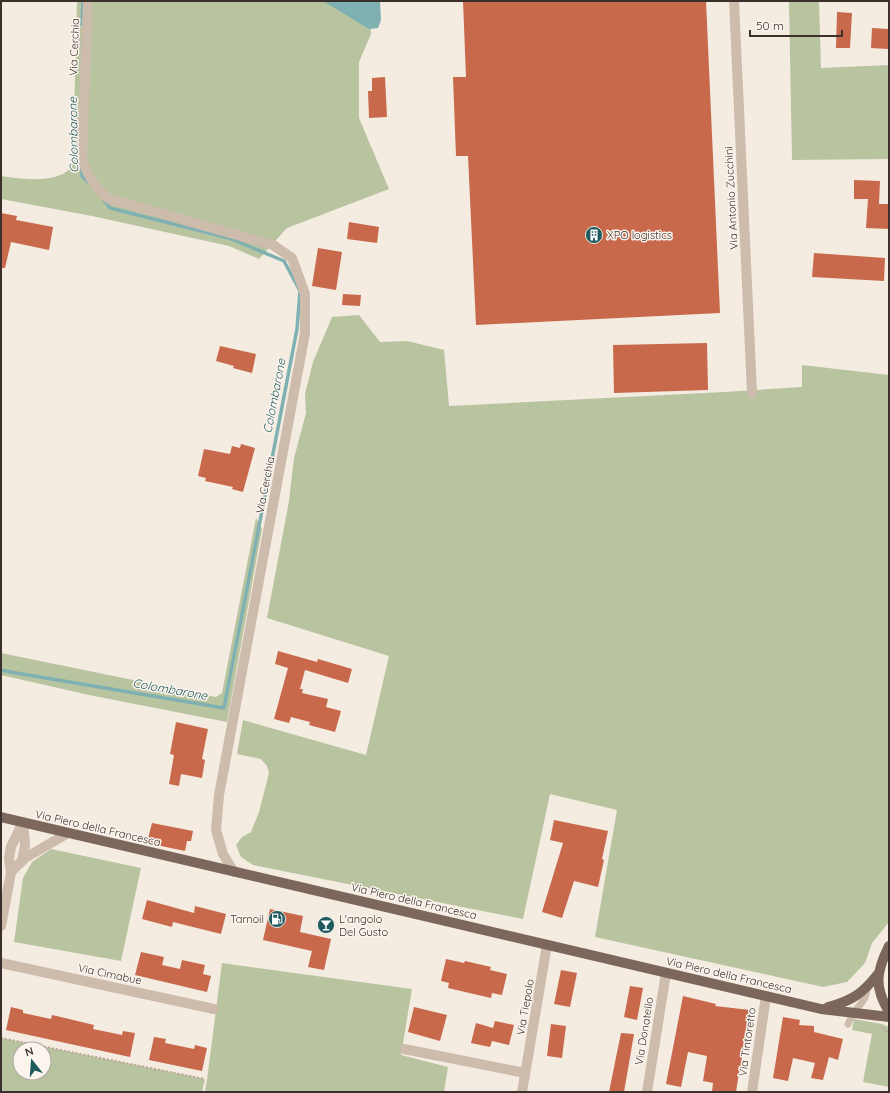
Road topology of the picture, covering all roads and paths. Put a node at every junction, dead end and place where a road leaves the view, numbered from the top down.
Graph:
1 (88, 1) edge
2 (734, 1) edge
3 (752, 393) dead end
4 (1, 817) edge
5 (23, 822) junction
6 (68, 833) junction
7 (1, 847) edge
8 (9, 858) junction
9 (22, 861) junction
10 (11, 872) junction
11 (234, 872) junction
12 (1, 926) edge
13 (547, 945) junction
14 (889, 946) edge
15 (1, 963) edge
16 (666, 973) junction
17 (878, 974) junction
18 (867, 988) junction
19 (766, 996) junction
20 (214, 1009) dead end
21 (821, 1009) junction
22 (854, 1012) junction
23 (889, 1012) edge
24 (889, 1017) edge
25 (848, 1024) dead end
26 (1, 1038) edge
27 (404, 1049) dead end
28 (525, 1073) junction
29 (205, 1079) dead end
30 (522, 1092) edge
31 (647, 1092) edge
32 (752, 1092) edge

1 - 11 street, Via Cerchia
2 - 3 street, Via Antonio Zucchini
4 - 5 main road, Via Piero della Francesca
5 - 6 main road, Via Piero della Francesca
5 - 8 street
5 - 9 street
6 - 9 street
6 - 11 main road, Via Piero della Francesca
7 - 8 street
8 - 10 street
9 - 10 street
10 - 12 street
11 - 13 main road, Via Piero della Francesca
13 - 16 main road, Via Piero della Francesca
13 - 28 street, Via Tiepolo
14 - 17 main road
15 - 20 street, Via Cimabue
16 - 19 main road, Via Piero della Francesca
16 - 31 street, Via Donatello
17 - 18 main road, Via Piero della Francesca
17 - 23 main road
18 - 21 main road, Via Piero della Francesca
18 - 22 lane
19 - 21 main road, Via Piero della Francesca
19 - 32 street, Via Tintoretto
21 - 22 main road, Via Piero della Francesca
22 - 24 main road, Via Piero della Francesca
22 - 25 lane
26 - 29 path
27 - 28 street
28 - 30 street, Via Tiepolo

